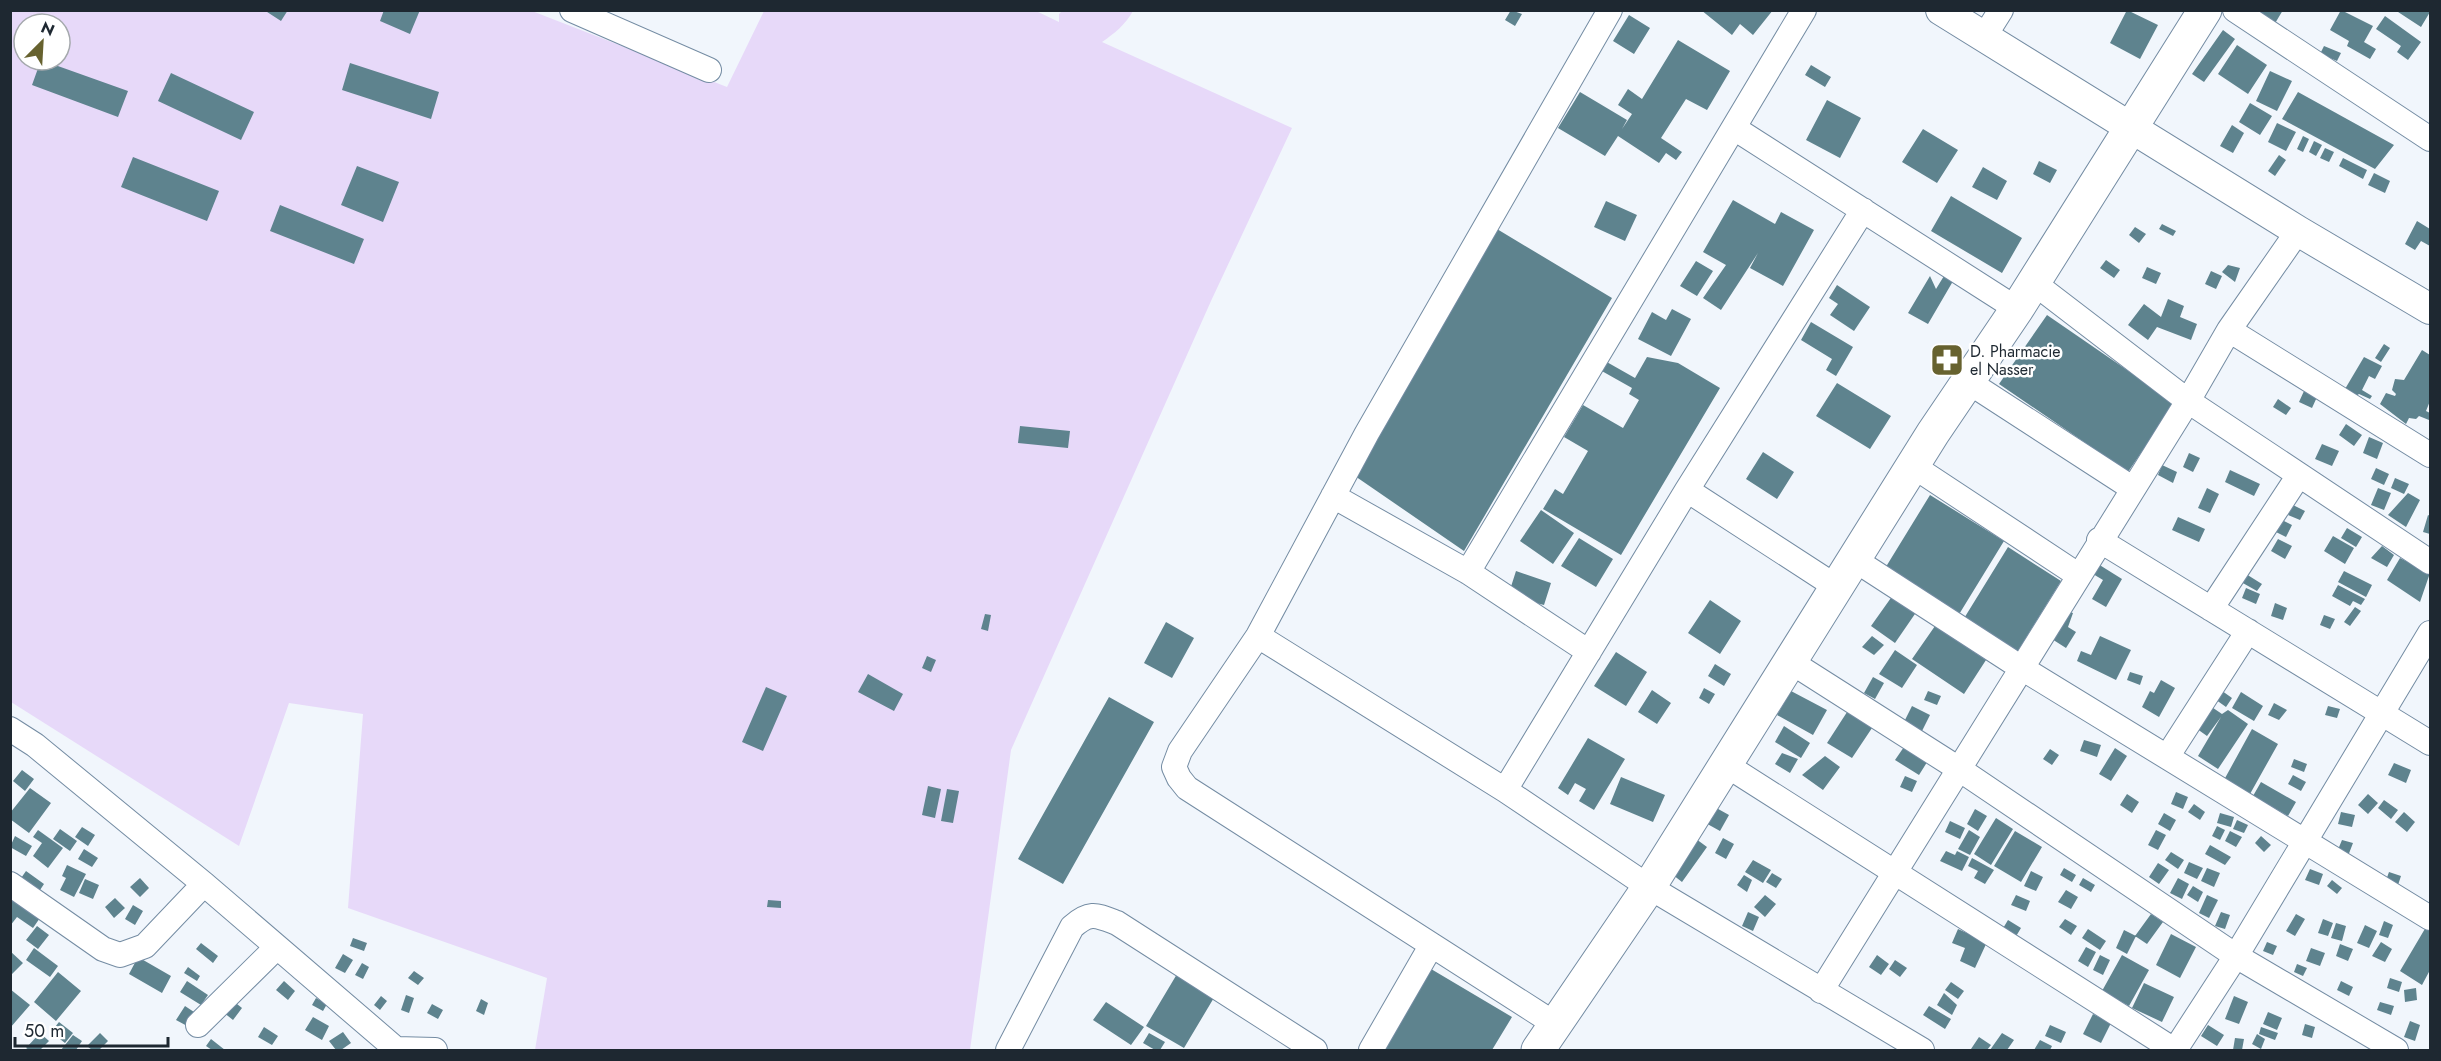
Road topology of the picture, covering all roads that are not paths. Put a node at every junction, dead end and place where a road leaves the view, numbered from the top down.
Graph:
1 (572, 10) edge
2 (1610, 10) edge
3 (1804, 10) edge
4 (1941, 10) edge
5 (2001, 10) edge
6 (2205, 10) edge
7 (2235, 10) edge
8 (1984, 37) junction
9 (709, 70) dead end
10 (2130, 127) junction
11 (1734, 128) junction
12 (2430, 139) edge
13 (1863, 210) junction
14 (2298, 231) junction
15 (2025, 296) junction
16 (2430, 309) edge
17 (2229, 330) junction
18 (1967, 381) junction
19 (2187, 401) junction
20 (2430, 455) edge
21 (1913, 466) junction
22 (2299, 475) junction
23 (2132, 488) junction
24 (1687, 490) junction
25 (1333, 496) junction
26 (2099, 540) junction
27 (1855, 560) junction
28 (2430, 562) edge
29 (1468, 572) junction
30 (2078, 575) junction
31 (1838, 588) junction
32 (2211, 609) junction
33 (2248, 631) junction
34 (2430, 633) edge
35 (1258, 636) junction
36 (1589, 652) junction
37 (1791, 662) junction
38 (2020, 667) junction
39 (2382, 714) junction
40 (10, 729) edge
41 (2430, 743) edge
42 (2166, 757) junction
43 (1726, 765) junction
44 (1959, 769) junction
45 (1505, 790) junction
46 (2306, 842) junction
47 (1893, 873) junction
48 (10, 884) edge
49 (204, 884) junction
50 (1649, 887) junction
51 (2430, 918) edge
52 (1431, 946) junction
53 (277, 947) junction
54 (2236, 956) junction
55 (1821, 991) junction
56 (198, 1025) dead end
57 (1546, 1037) edge
58 (1013, 1049) edge
59 (395, 1050) edge
60 (435, 1050) edge
61 (1315, 1050) edge
62 (1371, 1050) edge
63 (1922, 1050) edge
64 (2396, 1050) edge

1 - 9 street
2 - 25 street
3 - 11 street
4 - 8 street
5 - 8 street
6 - 10 main road
7 - 12 street
8 - 10 street
10 - 14 street
10 - 15 main road
11 - 13 street
11 - 29 street
13 - 15 street
13 - 24 street
14 - 16 street
14 - 17 street
15 - 18 main road
15 - 19 street
17 - 19 street
17 - 20 street
18 - 21 main road
18 - 23 street
19 - 22 street
19 - 23 street
21 - 27 main road
21 - 30 street
22 - 28 street
22 - 32 street
23 - 26 street
24 - 31 street
24 - 36 street
25 - 29 street
25 - 35 street
26 - 30 street
26 - 32 street
27 - 31 main road
27 - 38 street
29 - 36 street
30 - 38 street
31 - 37 main road
32 - 33 street
33 - 39 street
33 - 42 street
34 - 39 street
35 - 45 street
35 - 52 street
36 - 45 street
37 - 43 main road
37 - 44 street
38 - 42 street
38 - 44 street
39 - 41 street
39 - 46 street
40 - 49 street
42 - 46 street
43 - 47 street
43 - 50 main road
44 - 47 street
44 - 54 street
45 - 50 street
46 - 51 street
46 - 54 street
47 - 54 street
47 - 55 street
48 - 49 street
49 - 53 street
50 - 55 street
50 - 57 main road
52 - 57 street
52 - 62 street
53 - 56 street
53 - 59 street
54 - 64 street
55 - 63 street
58 - 61 street
59 - 60 street

